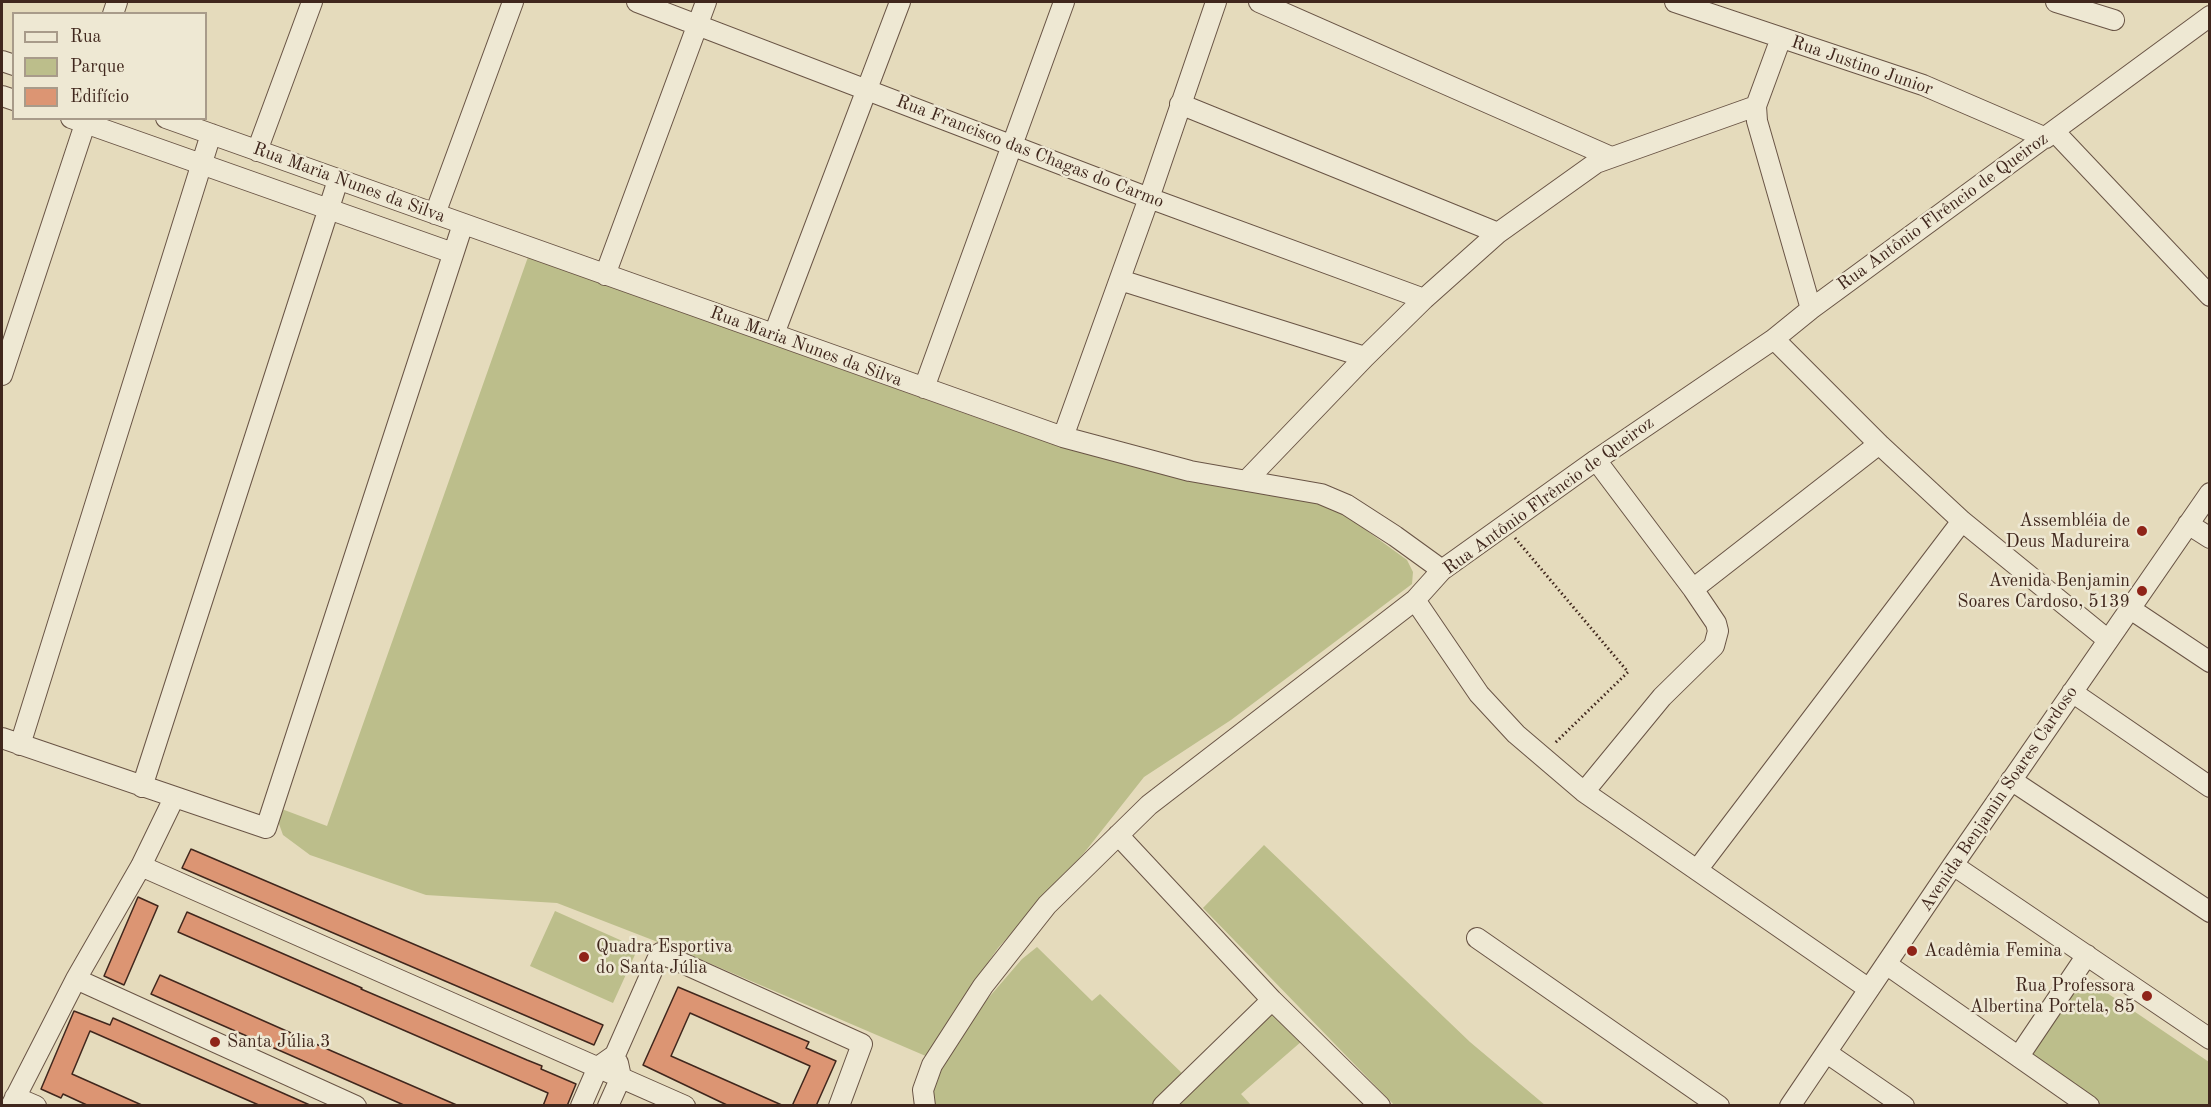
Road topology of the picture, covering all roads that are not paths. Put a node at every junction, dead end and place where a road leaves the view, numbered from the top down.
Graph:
1 (312, 2) edge
2 (513, 2) edge
3 (637, 2) edge
4 (706, 2) edge
5 (900, 2) edge
6 (1064, 2) edge
7 (1216, 2) edge
8 (1259, 2) edge
9 (1676, 2) edge
10 (2056, 2) edge
11 (2210, 16) edge
12 (2114, 20) dead end
13 (698, 24) junction
14 (1781, 38) junction
15 (867, 90) junction
16 (1180, 104) junction
17 (1756, 106) junction
18 (81, 120) edge
19 (171, 120) edge
20 (211, 135) junction
21 (2050, 135) junction
22 (1012, 145) junction
23 (257, 151) junction
24 (1611, 157) junction
25 (201, 165) junction
26 (338, 180) junction
27 (1149, 198) junction
28 (327, 210) junction
29 (435, 214) junction
30 (463, 224) junction
31 (1498, 233) junction
32 (453, 253) junction
33 (605, 275) junction
34 (1120, 280) junction
35 (2210, 296) edge
36 (1424, 299) junction
37 (1810, 309) junction
38 (774, 334) junction
39 (1774, 339) junction
40 (1365, 357) junction
41 (2, 375) edge
42 (924, 388) junction
43 (1063, 437) junction
44 (1879, 444) junction
45 (1596, 460) junction
46 (1245, 481) junction
47 (2210, 493) edge
48 (1962, 521) junction
49 (2188, 524) junction
50 (2210, 538) edge
51 (1442, 570) junction
52 (1693, 589) junction
53 (1415, 600) junction
54 (2129, 608) junction
55 (2108, 640) junction
56 (2210, 662) edge
57 (2072, 692) junction
58 (2, 738) edge
59 (21, 745) junction
60 (2011, 780) junction
61 (142, 787) junction
62 (2210, 787) edge
63 (1584, 792) junction
64 (174, 798) junction
65 (1118, 835) junction
66 (1953, 865) junction
67 (141, 866) junction
68 (1697, 870) junction
69 (2210, 912) edge
70 (1476, 938) dead end
71 (2087, 955) junction
72 (1886, 964) junction
73 (76, 979) junction
74 (1869, 989) junction
75 (1272, 1000) junction
76 (2210, 1038) edge
77 (1827, 1053) junction
78 (615, 1054) junction
79 (2019, 1056) junction
80 (598, 1067) junction
81 (621, 1077) junction
82 (13, 1101) edge
83 (36, 1106) edge
84 (356, 1106) edge
85 (580, 1106) edge
86 (608, 1106) edge
87 (685, 1106) edge
88 (839, 1106) edge
89 (925, 1106) edge
90 (1164, 1106) edge
91 (1380, 1106) edge
92 (1719, 1106) edge
93 (1790, 1106) edge
94 (1904, 1106) edge
95 (2089, 1106) edge

1 - 23 street
2 - 29 street
3 - 13 street, Rua Francisco das Chagas do Carmo
4 - 13 street
5 - 15 street
6 - 22 street
7 - 16 street
8 - 24 street
9 - 14 street, Rua Justino Junior
10 - 12 street
11 - 21 street, Rua Antônio Flrêncio de Queiroz
13 - 15 street, Rua Francisco das Chagas do Carmo
13 - 33 street
14 - 17 street
14 - 21 street, Rua Justino Junior
15 - 22 street, Rua Francisco das Chagas do Carmo
15 - 38 street
16 - 27 street
16 - 31 street
17 - 24 street
17 - 37 street
18 - 25 street
18 - 41 street
19 - 20 street, Rua Maria Nunes da Silva
20 - 23 street, Rua Maria Nunes da Silva
20 - 25 street
21 - 35 street
21 - 37 street, Rua Antônio Flrêncio de Queiroz
22 - 27 street, Rua Francisco das Chagas do Carmo
22 - 42 street
23 - 26 street, Rua Maria Nunes da Silva
24 - 31 street
25 - 28 street
25 - 59 street
26 - 28 street
26 - 29 street, Rua Maria Nunes da Silva
27 - 34 street
27 - 36 street, Rua Francisco das Chagas do Carmo
28 - 32 street
28 - 61 street
29 - 30 street, Rua Maria Nunes da Silva
30 - 32 street
30 - 33 street, Rua Maria Nunes da Silva
31 - 36 street
32 - 64 street
33 - 38 street, Rua Maria Nunes da Silva
34 - 40 street
34 - 43 street
36 - 40 street
37 - 39 street, Rua Antônio Flrêncio de Queiroz
38 - 42 street, Rua Maria Nunes da Silva
39 - 44 street
39 - 45 street, Rua Antônio Flrêncio de Queiroz
40 - 46 street
42 - 43 street, Rua Maria Nunes da Silva
43 - 46 street, Rua Maria Nunes da Silva
44 - 48 street
44 - 52 street
45 - 51 street, Rua Antônio Flrêncio de Queiroz
45 - 52 street
46 - 51 street, Rua Maria Nunes da Silva
47 - 49 street, Avenida Benjamin Soares Cardoso
48 - 55 street
48 - 68 street
49 - 50 street
49 - 54 street, Avenida Benjamin Soares Cardoso
51 - 53 street, Rua Antônio Flrêncio de Queiroz
52 - 63 street
53 - 63 street
53 - 65 street, Rua Antônio Flrêncio de Queiroz
54 - 55 street, Avenida Benjamin Soares Cardoso
54 - 56 street
55 - 57 street, Avenida Benjamin Soares Cardoso
57 - 60 street, Avenida Benjamin Soares Cardoso
57 - 62 street
58 - 59 street
59 - 61 street
60 - 66 street, Avenida Benjamin Soares Cardoso
60 - 69 street
61 - 64 street
63 - 68 street
64 - 67 street
65 - 75 street
65 - 89 street, Rua Antônio Flrêncio de Queiroz
66 - 71 street
66 - 72 street, Avenida Benjamin Soares Cardoso
67 - 73 street
67 - 80 street
68 - 74 street
70 - 92 street
71 - 76 street
71 - 79 street
72 - 74 street, Avenida Benjamin Soares Cardoso
72 - 79 street
73 - 82 street
73 - 84 street
74 - 77 street, Avenida Benjamin Soares Cardoso
75 - 90 street
75 - 91 street
77 - 93 street, Avenida Benjamin Soares Cardoso
77 - 94 street
78 - 80 street
78 - 81 street
78 - 88 street
79 - 95 street
80 - 81 street
80 - 85 street
81 - 86 street
81 - 87 street
82 - 83 street

